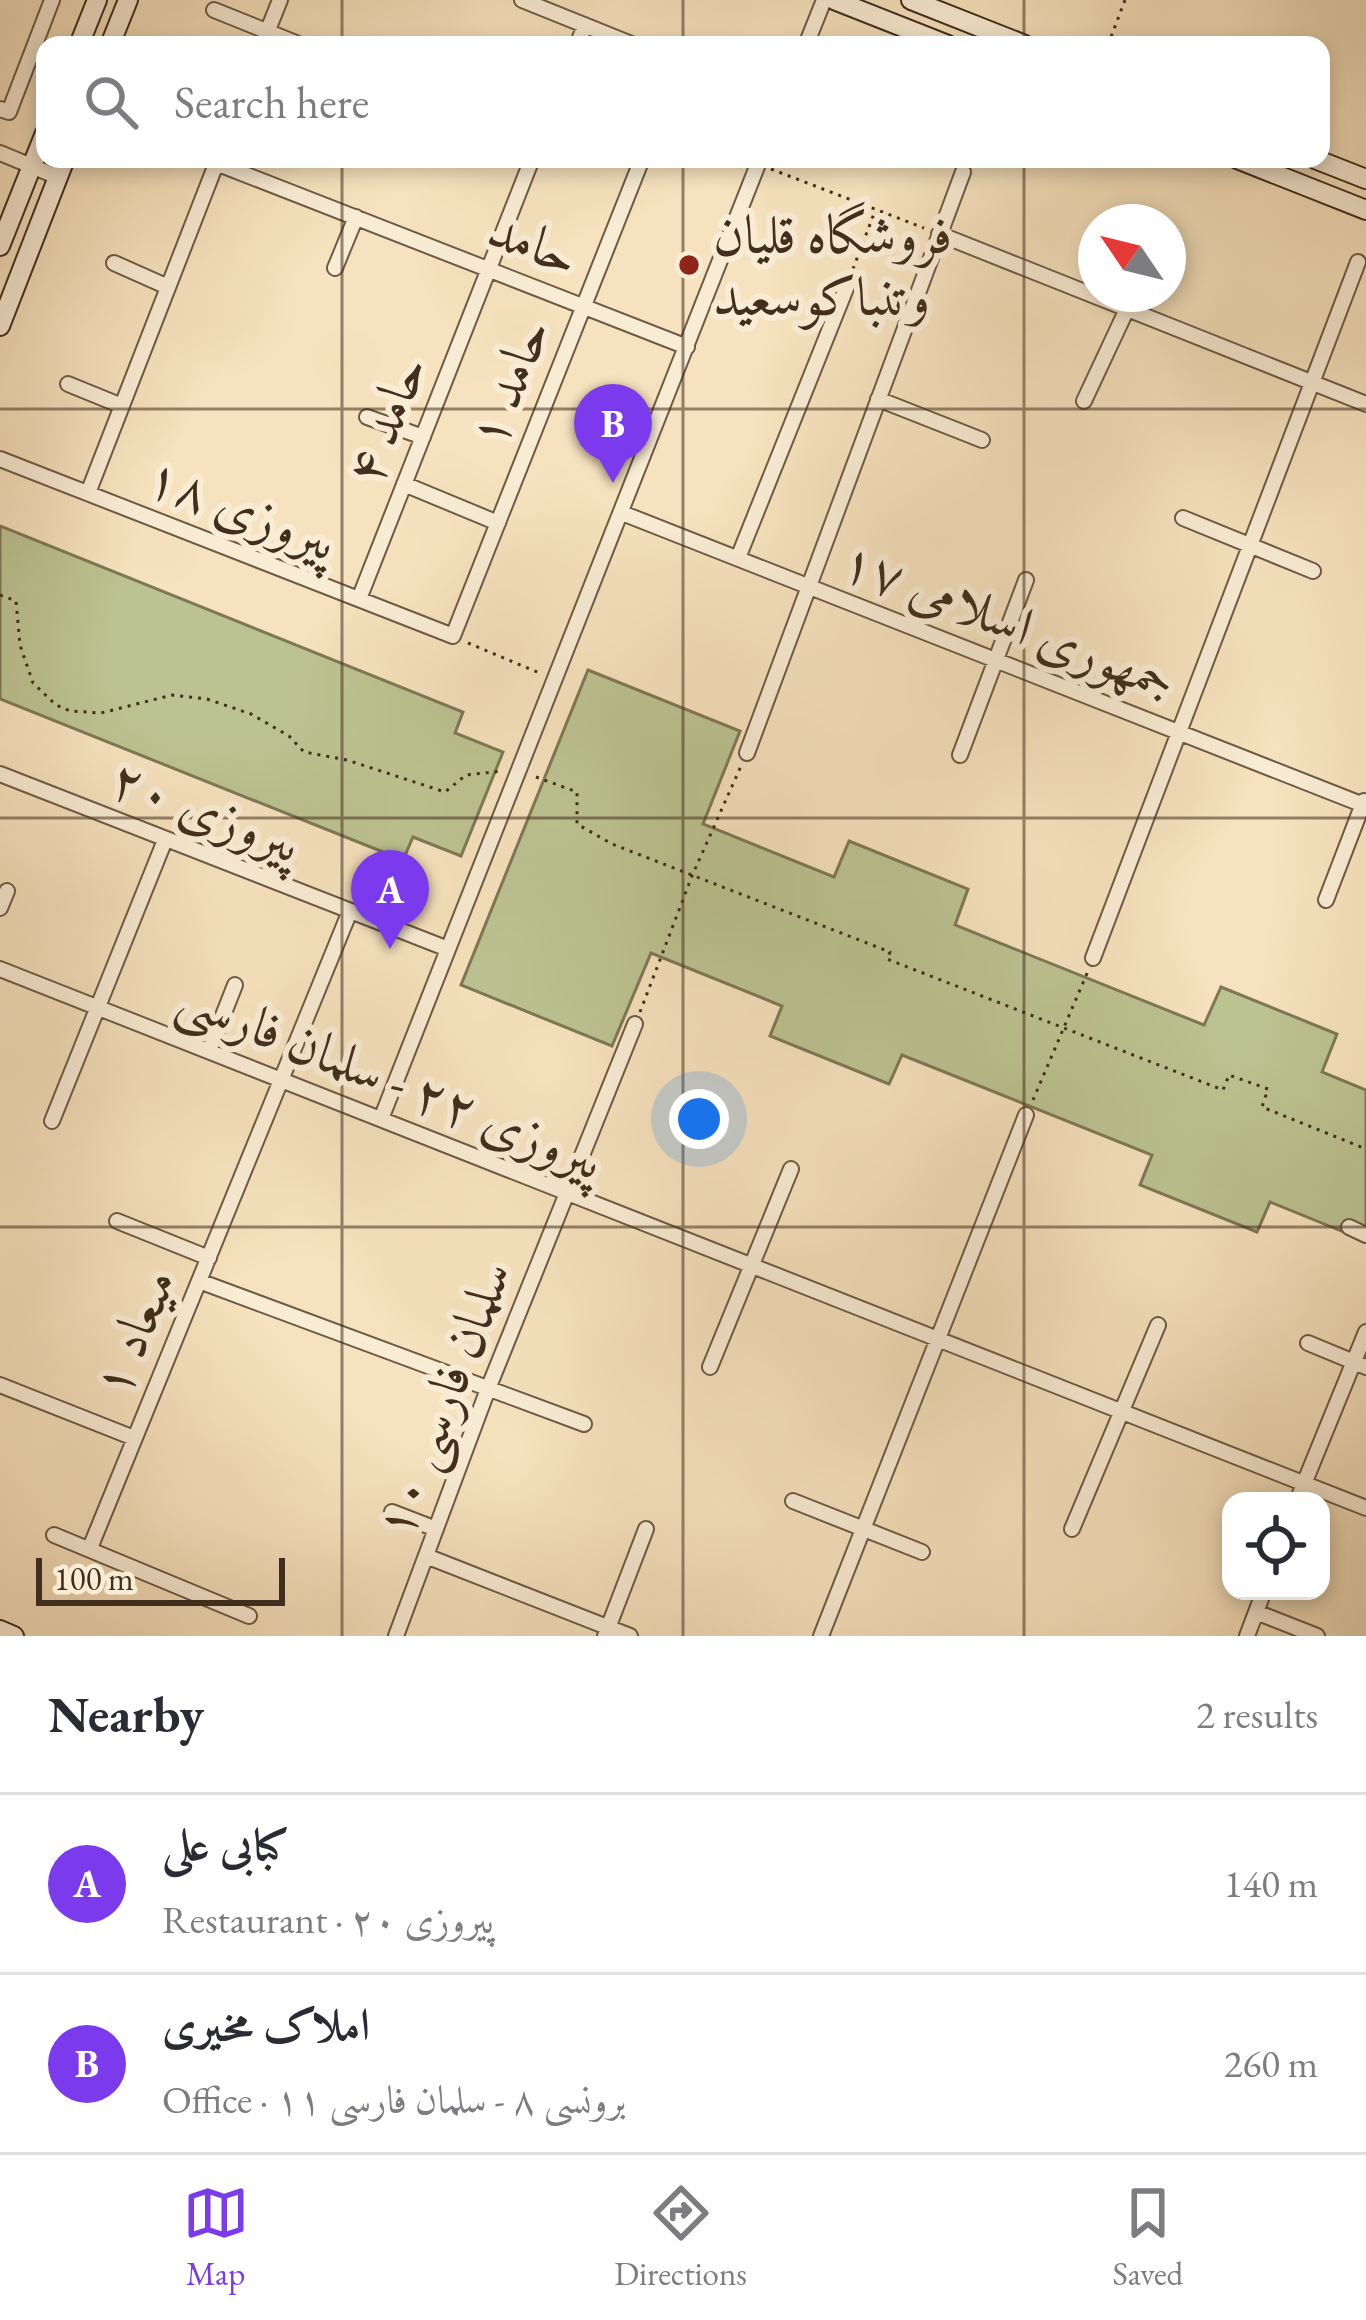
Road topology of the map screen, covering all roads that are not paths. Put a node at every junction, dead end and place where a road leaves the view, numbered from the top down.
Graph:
1 (52, 0) edge
2 (97, 0) edge
3 (128, 0) edge
4 (280, 0) edge
5 (522, 0) edge
6 (824, 0) edge
7 (834, 0) edge
8 (911, 0) edge
9 (950, 7) edge
10 (214, 10) dead end
11 (585, 26) junction
12 (38, 36) edge
13 (83, 36) edge
14 (114, 36) edge
15 (261, 36) edge
16 (266, 36) edge
17 (581, 36) edge
18 (611, 36) edge
19 (810, 36) edge
20 (925, 36) edge
21 (1007, 36) edge
22 (36, 42) edge
23 (0, 109) edge
24 (0, 153) edge
25 (36, 156) edge
26 (1330, 165) edge
27 (32, 166) junction
28 (36, 166) edge
29 (62, 168) edge
30 (214, 168) edge
31 (234, 168) edge
32 (528, 168) edge
33 (638, 168) edge
34 (756, 168) edge
35 (1261, 168) edge
36 (963, 172) dead end
37 (1366, 179) edge
38 (1366, 210) edge
39 (356, 217) junction
40 (939, 234) junction
41 (0, 246) edge
42 (1358, 262) dead end
43 (114, 263) dead end
44 (334, 268) dead end
45 (489, 269) junction
46 (847, 286) road end
47 (168, 287) junction
48 (1078, 290) edge
49 (584, 307) junction
50 (1125, 312) edge
51 (1133, 312) edge
52 (0, 326) edge
53 (687, 347) junction
54 (1310, 383) junction
55 (68, 384) dead end
56 (878, 399) junction
57 (1084, 401) dead end
58 (1366, 404) edge
59 (122, 406) junction
60 (367, 417) dead end
61 (422, 437) junction
62 (982, 440) dead end
63 (0, 459) edge
64 (404, 484) junction
65 (88, 493) junction
66 (622, 513) junction
67 (1183, 518) dead end
68 (498, 523) junction
69 (1249, 544) junction
70 (738, 558) junction
71 (1313, 571) dead end
72 (1026, 580) dead end
73 (808, 586) junction
74 (358, 599) junction
75 (453, 636) joint
76 (995, 660) junction
77 (1176, 731) junction
78 (747, 753) road end
79 (960, 755) dead end
80 (0, 774) edge
81 (1365, 802) edge
82 (165, 840) junction
83 (7, 892) dead end
84 (1326, 900) dead end
85 (0, 908) edge
86 (350, 911) junction
87 (448, 950) junction
88 (1093, 958) road end
89 (0, 969) edge
90 (235, 985) dead end
91 (97, 1007) junction
92 (635, 1024) road end
93 (208, 1051) junction
94 (282, 1080) junction
95 (1026, 1115) road end
96 (381, 1119) junction
97 (52, 1121) dead end
98 (791, 1169) dead end
99 (569, 1193) junction
100 (118, 1222) dead end
101 (1349, 1227) dead end
102 (1366, 1235) edge
103 (209, 1258) junction
104 (752, 1266) junction
105 (199, 1281) junction
106 (1159, 1324) dead end
107 (1366, 1332) edge
108 (939, 1339) junction
109 (1309, 1343) dead end
110 (1360, 1364) edge
111 (710, 1367) dead end
112 (0, 1385) edge
113 (488, 1389) junction
114 (1121, 1412) junction
115 (584, 1424) dead end
116 (134, 1438) junction
117 (1304, 1483) junction
118 (1300, 1492) edge
119 (793, 1501) dead end
120 (1366, 1508) edge
121 (392, 1512) dead end
122 (865, 1526) junction
123 (436, 1529) junction
124 (646, 1529) dead end
125 (1072, 1529) dead end
126 (53, 1535) dead end
127 (90, 1548) junction
128 (922, 1552) dead end
129 (425, 1556) junction
130 (1261, 1600) edge
131 (1256, 1612) junction
132 (249, 1616) dead end
133 (0, 1630) edge
134 (607, 1632) edge
135 (14, 1636) edge
136 (396, 1636) edge
137 (630, 1636) edge
138 (821, 1636) edge
139 (1247, 1636) edge
140 (1317, 1636) edge

1 - 12 street
2 - 13 street
3 - 14 street
4 - 16 street
5 - 11 street
6 - 19 street
7 - 20 street
8 - 9 street
9 - 21 street
10 - 15 street
11 - 17 street
11 - 18 street
22 - 23 street
24 - 27 street
25 - 27 street
26 - 37 street
27 - 28 street
27 - 41 street
29 - 52 street
30 - 47 street
31 - 39 street, حامد
32 - 45 street, حامد ۴
33 - 49 street, حامد ۱
34 - 53 street
35 - 38 street
36 - 40 street
39 - 44 street
39 - 45 street, حامد
40 - 48 street
40 - 56 street
42 - 54 street
43 - 47 street
45 - 49 street, حامد
45 - 61 street, حامد ۴
46 - 70 street
47 - 59 street
49 - 53 street, حامد
49 - 68 street, حامد ۱
50 - 57 street
51 - 54 street
53 - 66 street
54 - 58 street
54 - 69 street
55 - 59 street
56 - 62 street
56 - 73 street
59 - 65 street
60 - 61 street
61 - 64 street, حامد ۴
63 - 65 street, پیروزی ۱۸
64 - 68 street
64 - 74 street, حامد ۴
65 - 74 street, پیروزی ۱۸
66 - 70 street, جمهوری اسلامی ۱۷
66 - 87 street
67 - 69 street
68 - 75 street, حامد ۱
69 - 71 street
69 - 77 street
70 - 73 street, جمهوری اسلامی ۱۷
72 - 76 street
73 - 76 street, جمهوری اسلامی ۱۷
73 - 78 street
74 - 75 street, پیروزی ۱۸
76 - 77 street, جمهوری اسلامی ۱۷
76 - 79 street
77 - 81 street, جمهوری اسلامی ۱۷
77 - 88 street
80 - 82 street, پیروزی ۲۰
81 - 84 street
82 - 86 street, پیروزی ۲۰
82 - 91 street
83 - 85 street
86 - 87 street, پیروزی ۲۰
86 - 94 street, میعاد ۱
87 - 96 street
89 - 91 street, پیروزی ۲۲ - سلمان فارسی
90 - 93 street
91 - 93 street, پیروزی ۲۲ - سلمان فارسی
91 - 97 street
92 - 99 street, سلمان فارسی ۱۰
93 - 94 street, پیروزی ۲۲ - سلمان فارسی
94 - 96 street, پیروزی ۲۲ - سلمان فارسی
94 - 103 street, میعاد ۱
95 - 108 street
96 - 99 street, پیروزی ۲۲ - سلمان فارسی
98 - 104 street
99 - 104 street, پیروزی ۲۲ - سلمان فارسی
99 - 113 street, سلمان فارسی ۱۰
100 - 103 street
101 - 102 street
103 - 105 street, میعاد ۱
104 - 108 street, پیروزی ۲۲ - سلمان فارسی
104 - 111 street
105 - 113 street
105 - 116 street, میعاد ۱
106 - 114 street
107 - 110 street
108 - 114 street, پیروزی ۲۲ - سلمان فارسی
108 - 122 street
109 - 110 street
110 - 117 street
112 - 116 street
113 - 115 street
113 - 123 street, سلمان فارسی ۱۰
114 - 117 street, پیروزی ۲۲ - سلمان فارسی
114 - 125 street
116 - 127 street, میعاد ۱
117 - 118 street
117 - 120 street, پیروزی ۲۲ - سلمان فارسی
119 - 122 street
121 - 123 street
122 - 128 street
122 - 138 street
123 - 129 street, سلمان فارسی ۱۰
124 - 134 street
126 - 127 street
127 - 132 street
129 - 134 street
129 - 136 street, سلمان فارسی ۱۰
130 - 131 street
131 - 139 street
131 - 140 street
133 - 135 street
134 - 137 street

